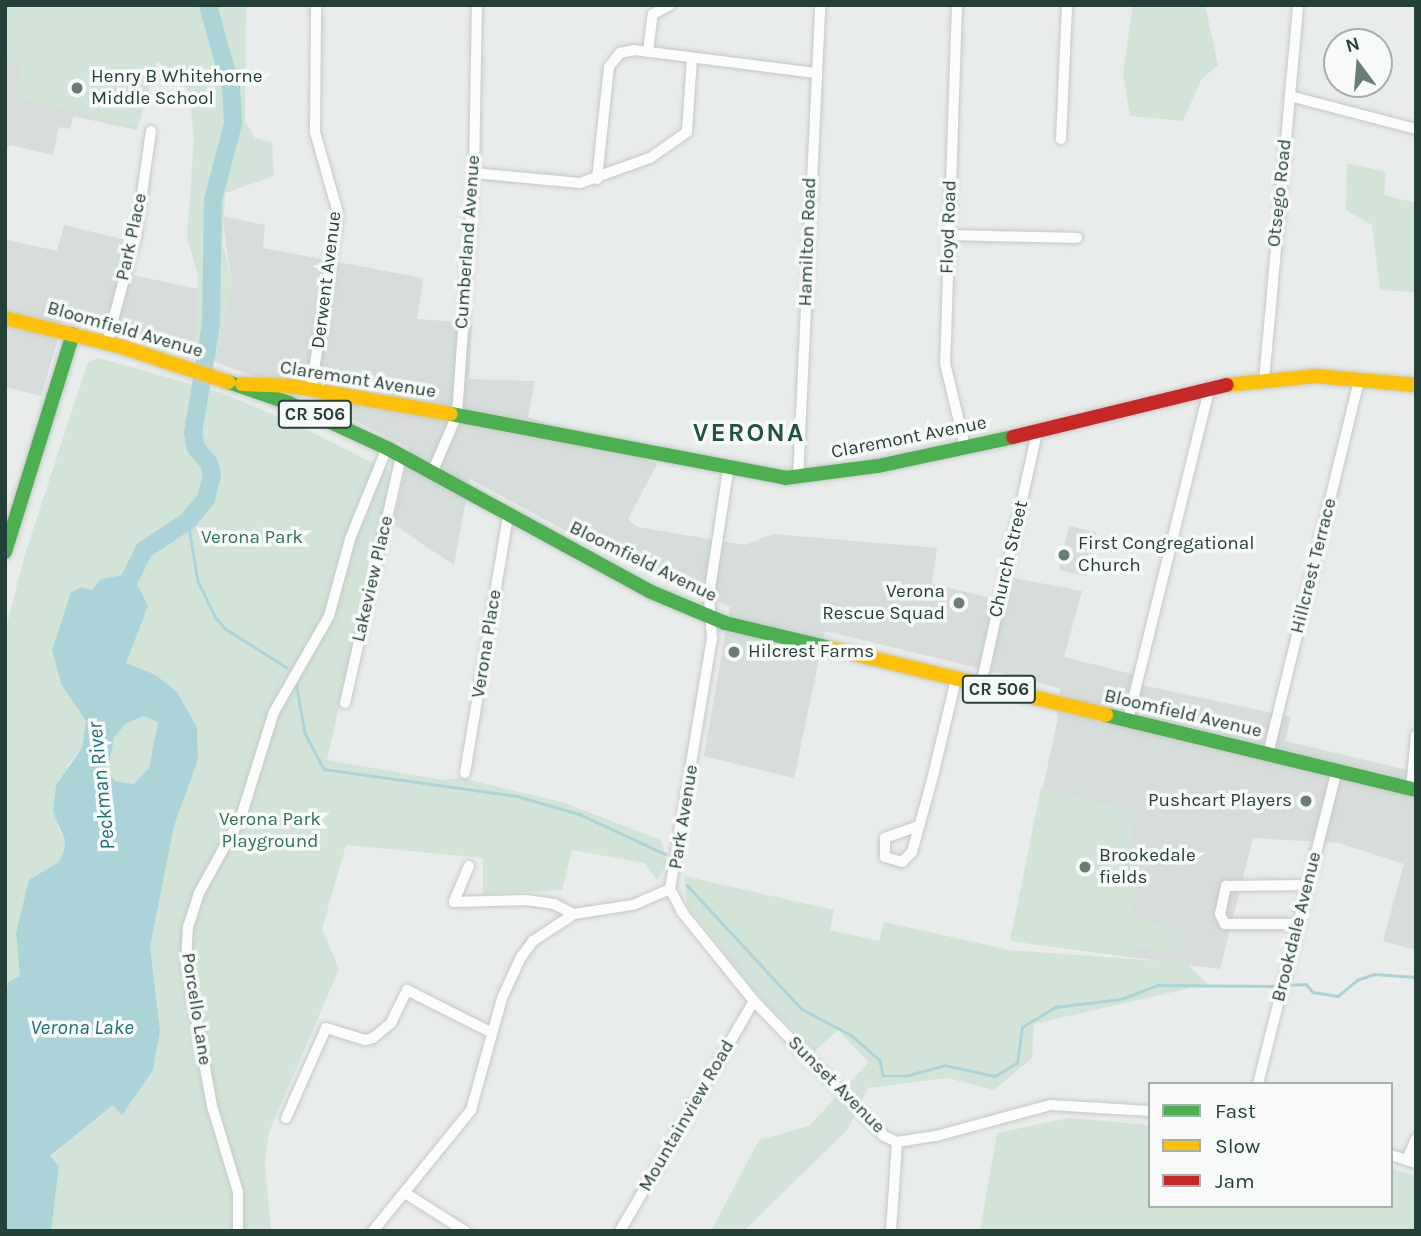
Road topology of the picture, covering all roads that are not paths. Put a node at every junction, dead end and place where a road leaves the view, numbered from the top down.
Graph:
1 (316, 5) edge
2 (477, 5) edge
3 (670, 5) edge
4 (820, 5) edge
5 (957, 5) edge
6 (1067, 5) edge
7 (1298, 5) edge
8 (648, 52) junction
9 (692, 59) junction
10 (815, 72) junction
11 (1290, 96) junction
12 (1416, 129) edge
13 (151, 131) dead end
14 (1061, 139) dead end
15 (474, 173) junction
16 (597, 179) junction
17 (949, 235) junction
18 (1077, 238) dead end
19 (5, 318) edge
20 (73, 334) junction
21 (107, 343) junction
22 (1360, 378) junction
23 (1264, 381) junction
24 (242, 384) junction
25 (1416, 385) edge
26 (1210, 387) junction
27 (311, 390) junction
28 (457, 415) junction
29 (1037, 432) junction
30 (965, 447) junction
31 (387, 448) junction
32 (401, 456) junction
33 (728, 470) junction
34 (432, 473) junction
35 (798, 478) junction
36 (508, 515) junction
37 (5, 552) edge
38 (710, 618) junction
39 (956, 679) junction
40 (981, 685) junction
41 (345, 703) dead end
42 (1128, 720) junction
43 (1416, 735) edge
44 (1268, 754) junction
45 (1337, 771) junction
46 (464, 773) dead end
47 (1414, 789) edge
48 (919, 826) dead end
49 (469, 866) dead end
50 (1307, 885) junction
51 (670, 889) junction
52 (574, 914) junction
53 (1298, 924) junction
54 (754, 1001) junction
55 (492, 1033) junction
56 (1258, 1082) edge
57 (1148, 1111) edge
58 (286, 1118) dead end
59 (1416, 1139) edge
60 (898, 1147) junction
61 (1393, 1156) edge
62 (1412, 1162) edge
63 (405, 1193) junction
64 (238, 1231) edge
65 (373, 1231) edge
66 (465, 1231) edge
67 (620, 1231) edge
68 (891, 1231) edge

1 - 27 street, Derwent Avenue
2 - 15 street, Cumberland Avenue
3 - 8 street
4 - 10 street, Hamilton Road
5 - 17 street, Floyd Road
6 - 14 street
7 - 11 street, Otsego Road
8 - 9 street
8 - 16 street
9 - 10 street
9 - 16 street
10 - 35 street, Hamilton Road
11 - 12 street
11 - 23 street, Otsego Road
13 - 21 street, Park Place
15 - 16 street
15 - 28 street, Cumberland Avenue
17 - 18 street
17 - 30 street, Floyd Road
19 - 20 main road, Bloomfield Avenue / CR 506
20 - 21 main road, Bloomfield Avenue / CR 506
20 - 37 main road
21 - 24 main road, Bloomfield Avenue / CR 506
22 - 23 main road, Claremont Avenue
22 - 25 main road, Claremont Avenue
22 - 44 street, Hillcrest Terrace
23 - 26 main road, Claremont Avenue
24 - 27 main road, Claremont Avenue
24 - 31 main road, Bloomfield Avenue / CR 506
26 - 29 main road, Claremont Avenue
26 - 42 street
27 - 28 main road, Claremont Avenue
28 - 33 main road, Claremont Avenue
28 - 34 street, Cumberland Avenue
29 - 30 main road, Claremont Avenue
29 - 40 street, Church Street
30 - 35 main road, Claremont Avenue
31 - 32 main road, Bloomfield Avenue / CR 506
31 - 64 street, Porcello Lane
32 - 34 main road, Bloomfield Avenue / CR 506
32 - 41 street, Lakeview Place
33 - 35 main road, Claremont Avenue
33 - 38 street, Park Avenue
34 - 36 main road, Bloomfield Avenue / CR 506
36 - 38 main road, Bloomfield Avenue / CR 506
36 - 46 street, Verona Place
38 - 39 main road, Bloomfield Avenue / CR 506
38 - 51 street, Park Avenue
39 - 40 main road, Bloomfield Avenue / CR 506
39 - 48 street
40 - 42 main road, Bloomfield Avenue / CR 506
42 - 44 main road, Bloomfield Avenue / CR 506
43 - 47 street
44 - 45 main road, Bloomfield Avenue / CR 506
45 - 47 main road, Bloomfield Avenue / CR 506
45 - 50 street, Brookdale Avenue
49 - 52 street
50 - 53 street, Brookdale Avenue
50 - 53 street
51 - 52 street, Park Avenue
51 - 54 street, Sunset Avenue
52 - 55 street, Park Avenue
53 - 56 street, Brookdale Avenue
54 - 60 street, Sunset Avenue
54 - 67 street, Mountainview Road
55 - 58 street
55 - 63 street, Park Avenue
57 - 60 street, Sunset Avenue
59 - 62 street
60 - 68 street
61 - 62 street
63 - 65 street, Park Avenue
63 - 66 street

